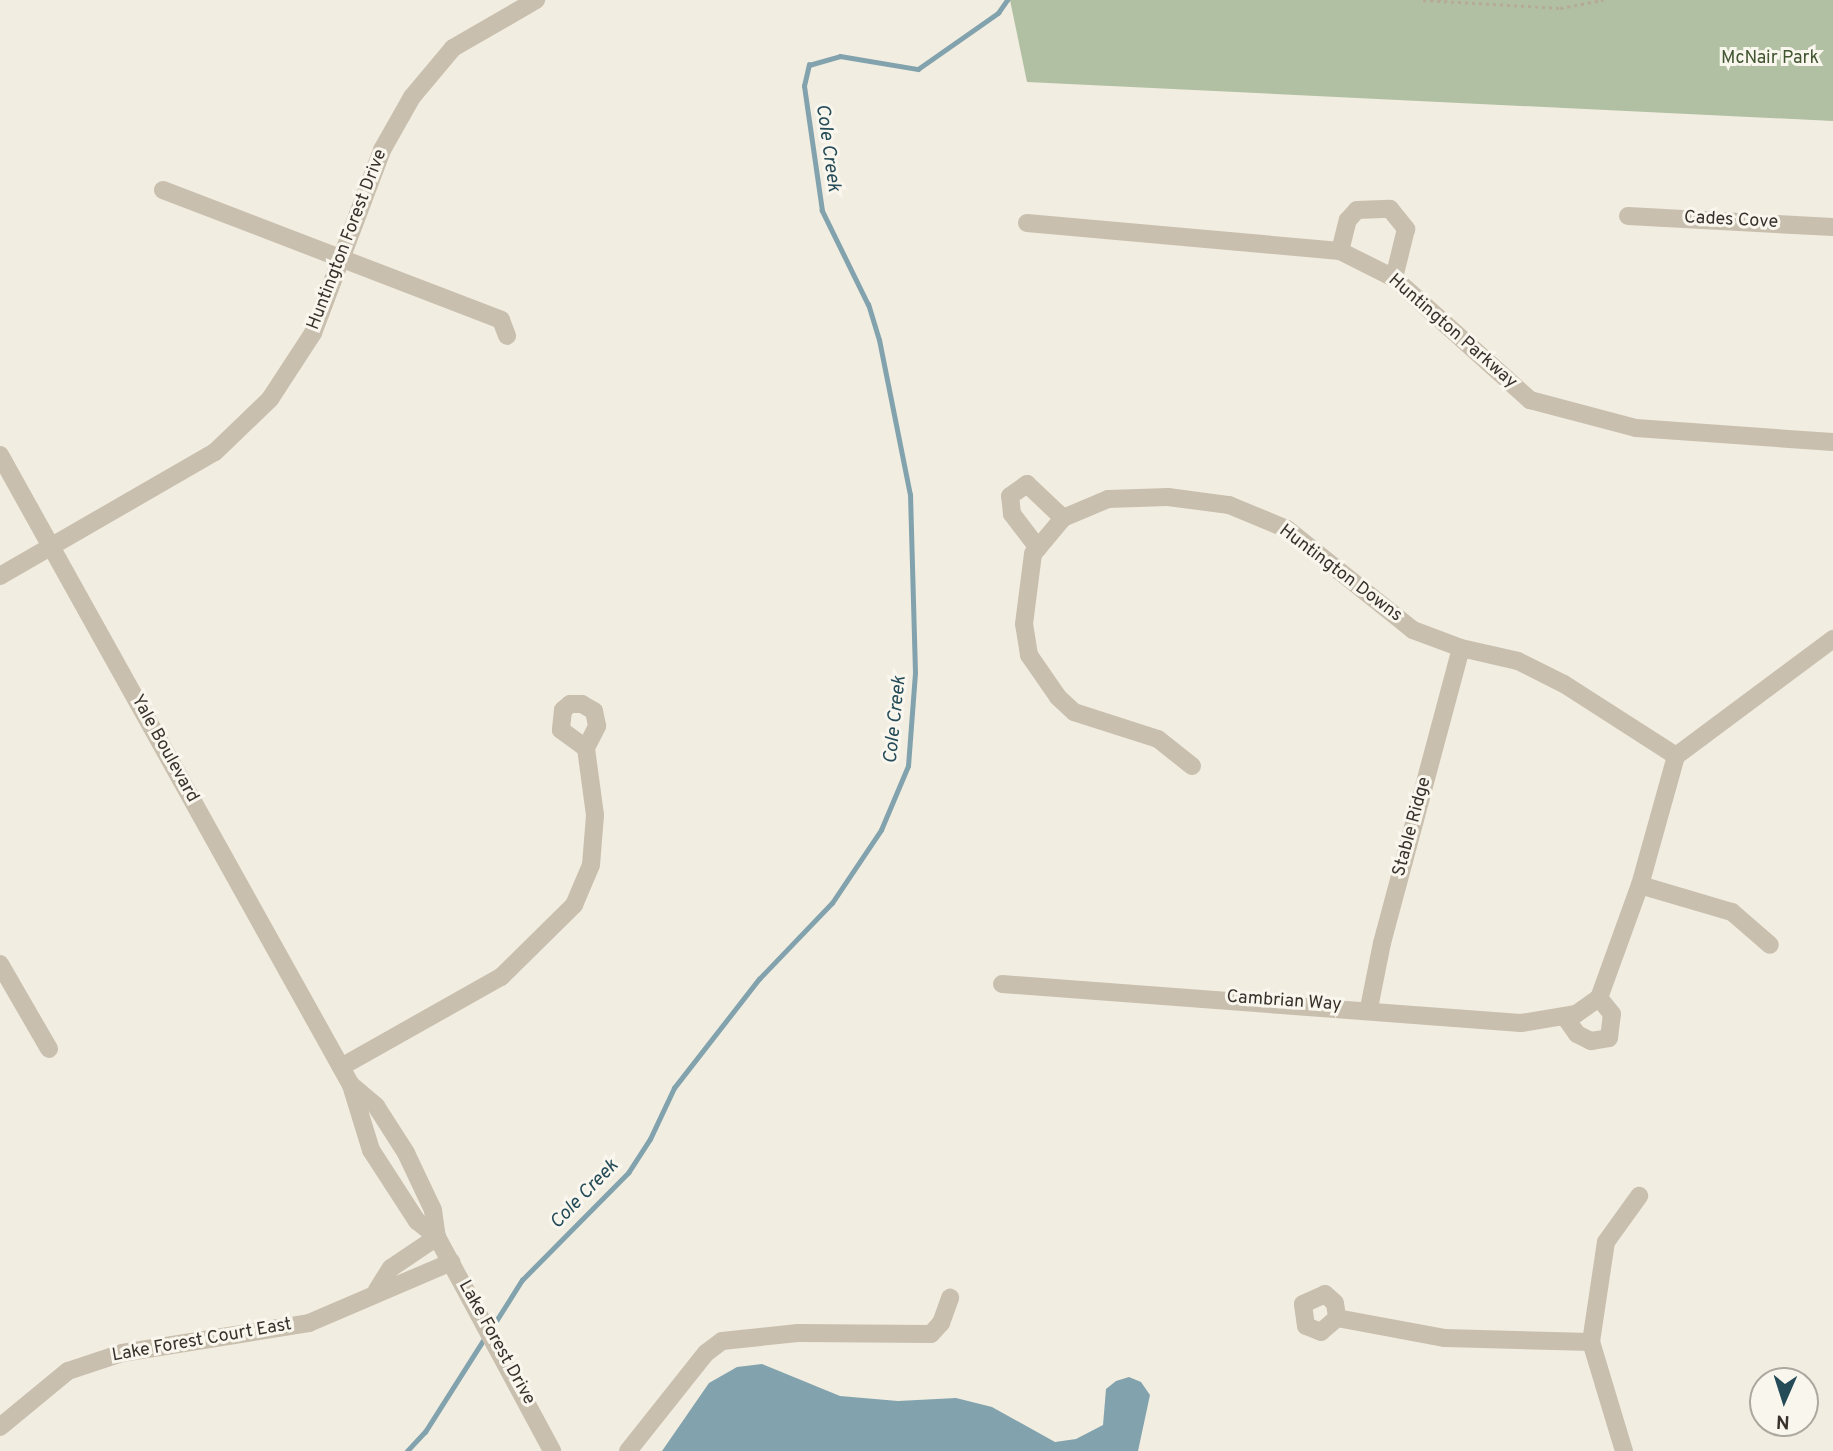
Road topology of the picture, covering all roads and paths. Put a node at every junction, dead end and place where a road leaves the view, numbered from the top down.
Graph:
1 (536, 0) edge
2 (1423, 0) edge
3 (1602, 0) edge
4 (163, 190) dead end
5 (1628, 216) dead end
6 (1027, 223) dead end
7 (1833, 227) edge
8 (1340, 251) junction
9 (340, 254) junction
10 (1394, 278) junction
11 (508, 336) dead end
12 (1833, 442) edge
13 (0, 455) edge
14 (1063, 517) junction
15 (52, 547) junction
16 (1038, 548) junction
17 (0, 576) edge
18 (1833, 639) edge
19 (1461, 648) junction
20 (586, 748) dead end
21 (1676, 756) junction
22 (1192, 766) dead end
23 (1640, 885) junction
24 (1770, 945) dead end
25 (0, 964) edge
26 (1002, 984) dead end
27 (1599, 998) junction
28 (1369, 1008) junction
29 (1565, 1017) junction
30 (326, 1043) joint
31 (49, 1049) dead end
32 (341, 1067) junction
33 (351, 1085) junction
34 (1639, 1196) dead end
35 (437, 1237) junction
36 (451, 1262) junction
37 (377, 1290) junction
38 (950, 1298) dead end
39 (1337, 1318) dead end
40 (1591, 1342) junction
41 (0, 1427) edge
42 (552, 1451) edge
43 (628, 1451) edge
44 (1624, 1451) edge

1 - 9 street, Huntington Forest Drive
2 - 3 path
4 - 9 street
5 - 7 street, Cades Cove
6 - 8 street, Huntington Parkway
8 - 10 street, Huntington Parkway
8 - 10 street
9 - 11 street
9 - 15 street, Huntington Forest Drive
10 - 12 street, Huntington Parkway
13 - 15 street, Yale Boulevard
14 - 16 street, Huntington Downs
14 - 16 street
14 - 19 street, Huntington Downs
15 - 17 street, Huntington Forest Drive
15 - 30 street, Yale Boulevard
16 - 22 street, Huntington Downs
18 - 21 street
19 - 21 street, Huntington Downs
19 - 28 street, Stable Ridge
20 - 32 street
21 - 23 street
23 - 24 street
23 - 27 street
25 - 31 street
26 - 28 street, Cambrian Way
27 - 29 street, Cambrian Way
27 - 29 street
28 - 29 street, Cambrian Way
30 - 32 street, Lake Forest Drive
32 - 33 street, Lake Forest Drive
33 - 35 street, Lake Forest Drive
33 - 35 street, Lake Forest Drive
34 - 40 street
35 - 36 street, Lake Forest Drive
35 - 37 street, Lake Forest Court East
36 - 37 street, Lake Forest Court East
36 - 42 street, Lake Forest Drive
37 - 41 street, Lake Forest Court East
38 - 43 street
39 - 40 street
40 - 44 street

